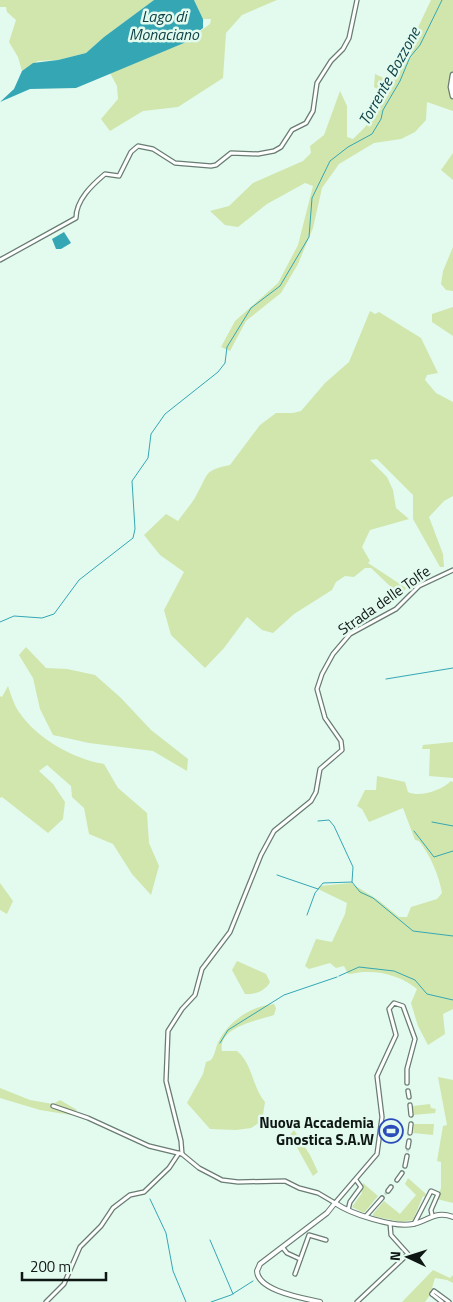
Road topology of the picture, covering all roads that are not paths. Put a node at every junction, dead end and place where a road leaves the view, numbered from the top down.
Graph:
1 (357, 0) edge
2 (453, 75) edge
3 (453, 96) edge
4 (0, 260) edge
5 (453, 570) edge
6 (407, 1083) dead end
7 (408, 1091) dead end
8 (409, 1097) dead end
9 (410, 1105) dead end
10 (53, 1106) dead end
11 (411, 1115) dead end
12 (410, 1124) dead end
13 (410, 1133) dead end
14 (409, 1141) dead end
15 (408, 1147) tunnel mouth
16 (180, 1154) junction
17 (407, 1156) tunnel mouth
18 (405, 1166) dead end
19 (402, 1173) dead end
20 (356, 1180) junction
21 (397, 1180) dead end
22 (392, 1186) dead end
23 (388, 1191) tunnel mouth
24 (382, 1198) tunnel mouth
25 (335, 1203) junction
26 (341, 1208) junction
27 (348, 1210) junction
28 (327, 1213) junction
29 (419, 1215) junction
30 (366, 1216) junction
31 (432, 1216) junction
32 (453, 1218) edge
33 (421, 1221) junction
34 (390, 1223) junction
35 (414, 1224) junction
36 (326, 1240) dead end
37 (283, 1248) junction
38 (300, 1259) junction
39 (295, 1274) dead end
40 (46, 1302) edge
41 (320, 1302) edge
42 (357, 1302) edge
43 (442, 1302) edge
44 (449, 1302) edge

1 - 4 street
2 - 3 main road
5 - 16 street, Strada delle Tolfe
6 - 20 street
7 - 8 street
9 - 11 street
10 - 16 street
12 - 13 street
14 - 15 street
16 - 25 street
16 - 40 street
17 - 18 street
19 - 21 street
20 - 25 street
20 - 27 street
22 - 23 street
24 - 30 street
25 - 26 street
25 - 28 street
26 - 27 street
26 - 28 street
27 - 30 street
28 - 37 street
29 - 31 street
29 - 33 street
29 - 35 street
30 - 34 street
31 - 32 street
31 - 33 street
33 - 35 street
34 - 35 street
34 - 42 street
36 - 38 street
37 - 38 street
37 - 41 street
38 - 39 street
43 - 44 street

